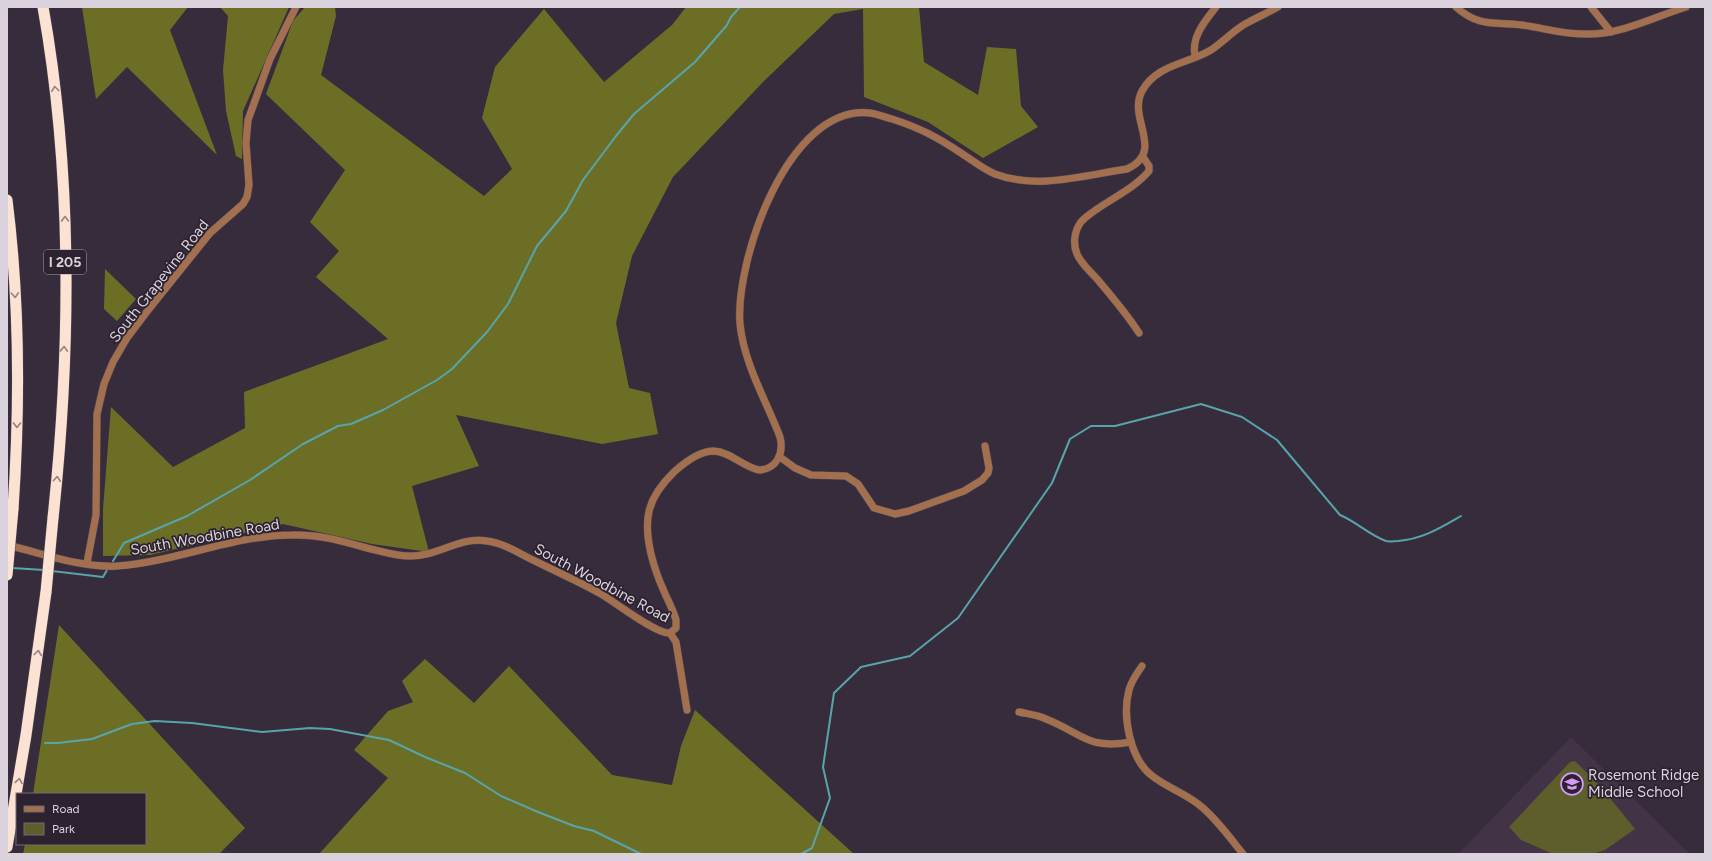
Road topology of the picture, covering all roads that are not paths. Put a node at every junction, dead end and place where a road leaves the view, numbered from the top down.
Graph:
1 (43, 7) edge
2 (296, 7) edge
3 (1216, 7) edge
4 (1278, 7) edge
5 (1456, 7) edge
6 (1591, 7) edge
7 (1686, 7) edge
8 (1611, 32) junction
9 (1195, 56) junction
10 (1143, 157) junction
11 (7, 200) edge
12 (1139, 333) dead end
13 (985, 446) dead end
14 (780, 457) junction
15 (7, 545) edge
16 (87, 563) junction
17 (7, 575) edge
18 (670, 633) junction
19 (1142, 666) dead end
20 (687, 710) dead end
21 (1019, 712) dead end
22 (1131, 742) junction
23 (16, 793) edge
24 (16, 794) edge
25 (7, 848) edge
26 (1243, 854) edge

23 -> 1 highway, I 205, bridge
2 - 16 street, South Grapevine Road
3 - 9 street
4 - 9 street
5 - 8 street
6 - 8 street
7 - 8 street
9 - 10 street
10 - 12 street
10 - 14 street
11 -> 17 highway, bridge
13 - 14 street
14 - 18 street
15 - 16 street, South Woodbine Road
16 - 18 street, South Woodbine Road
18 - 20 street
19 - 22 street
21 - 22 street
22 - 26 street
25 -> 24 highway, I 205, bridge

